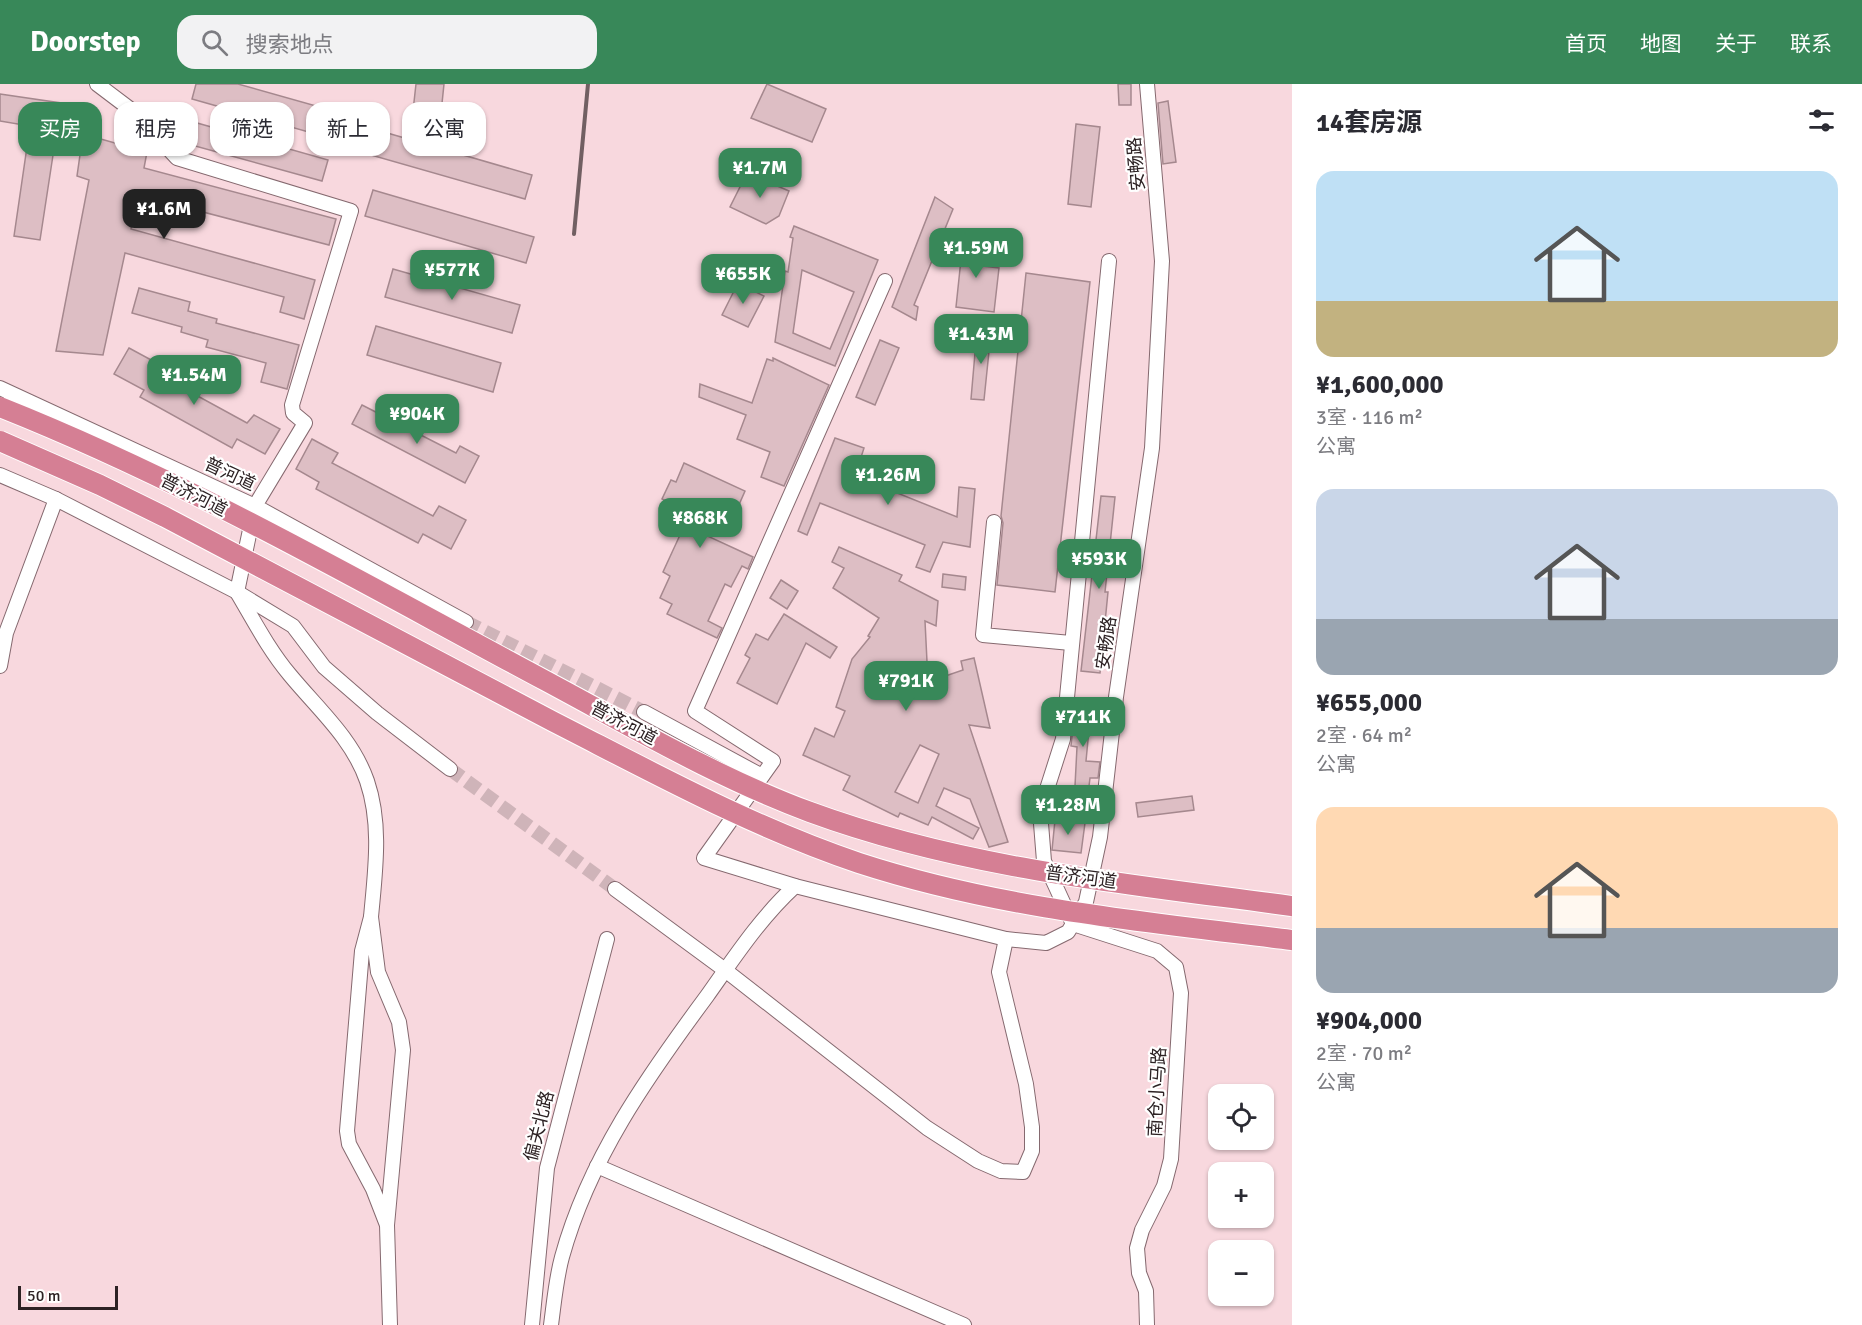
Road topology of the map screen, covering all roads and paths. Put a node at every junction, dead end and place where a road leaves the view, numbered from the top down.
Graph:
1 (98, 84) edge
2 (1147, 84) edge
3 (1109, 261) dead end
4 (885, 281) dead end
5 (0, 388) edge
6 (0, 407) edge
7 (0, 441) edge
8 (0, 475) edge
9 (57, 500) junction
10 (255, 506) junction
11 (994, 522) dead end
12 (237, 592) junction
13 (466, 622) tunnel mouth
14 (293, 626) junction
15 (1071, 643) junction
16 (268, 645) junction
17 (0, 666) edge
18 (644, 712) tunnel mouth
19 (450, 769) tunnel mouth
20 (762, 776) junction
21 (795, 886) junction
22 (615, 889) tunnel mouth
23 (1292, 906) edge
24 (371, 917) junction
25 (1073, 924) junction
26 (607, 939) dead end
27 (1006, 939) junction
28 (1292, 940) edge
29 (725, 970) junction
30 (597, 1166) junction
31 (387, 1225) junction
32 (390, 1325) edge
33 (532, 1325) edge
34 (551, 1325) edge
35 (964, 1325) edge
36 (1147, 1325) edge

1 - 10 street
2 - 25 street, 安畅路
3 - 15 street
4 - 20 street
5 - 10 street, 普河道
6 - 23 highway, 普济河道, bridge
7 - 28 highway, 普济河道, bridge
8 - 9 street
9 - 12 street
9 - 17 street
10 - 12 street, 普河道
10 - 13 street
11 - 15 street
12 - 14 street
12 - 16 street
14 - 16 street
14 - 19 street
15 - 25 street
16 - 24 street
18 - 20 street
20 - 21 street, 安畅路
21 - 27 street, 安畅路
21 - 29 street
22 - 29 street
24 - 31 street
24 - 31 street
25 - 27 street, 安畅路
25 - 36 street, 南仓小马路
26 - 33 street, 偏关北路
27 - 29 street
29 - 30 street
30 - 34 street
30 - 35 street
31 - 32 street

